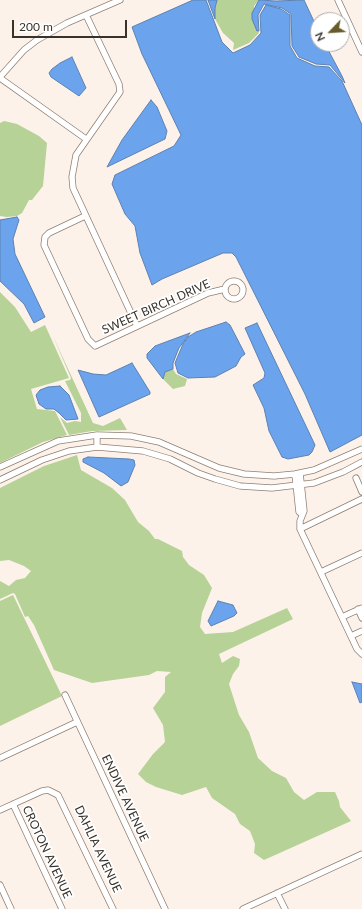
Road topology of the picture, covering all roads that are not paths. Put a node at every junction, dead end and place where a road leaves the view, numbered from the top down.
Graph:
1 (120, 0) edge
2 (338, 0) edge
3 (86, 15) junction
4 (362, 52) edge
5 (0, 64) edge
6 (6, 69) junction
7 (0, 78) edge
8 (86, 139) junction
9 (85, 216) junction
10 (225, 289) dead end
11 (137, 326) junction
12 (96, 434) junction
13 (97, 447) junction
14 (362, 449) edge
15 (362, 462) edge
16 (0, 467) edge
17 (219, 468) junction
18 (298, 474) junction
19 (356, 478) dead end
20 (215, 479) junction
21 (0, 480) edge
22 (299, 485) junction
23 (362, 492) edge
24 (362, 500) edge
25 (300, 529) junction
26 (362, 553) edge
27 (321, 572) junction
28 (360, 608) edge
29 (342, 617) junction
30 (362, 618) edge
31 (362, 631) edge
32 (350, 636) junction
33 (362, 654) edge
34 (65, 695) dead end
35 (77, 722) junction
36 (0, 758) edge
37 (13, 804) junction
38 (0, 810) edge
39 (362, 854) edge
40 (0, 885) edge
41 (278, 893) junction
42 (11, 909) edge
43 (62, 909) edge
44 (113, 909) edge
45 (165, 909) edge
46 (243, 909) edge
47 (285, 909) edge

1 - 3 street
2 - 4 street
3 - 6 street
3 - 8 street
5 - 6 street
6 - 7 street
7 - 8 street
8 - 9 street
9 - 11 street
9 - 11 street, SWEET BIRCH DRIVE
10 - 11 street, SWEET BIRCH DRIVE
12 - 13 street
12 - 16 street
12 - 17 street
13 - 20 street
13 - 21 street
14 - 18 street
15 - 22 street
17 - 18 street
17 - 20 street
18 - 22 street
19 - 23 street
20 - 22 street
22 - 25 street
24 - 25 street
25 - 27 street
26 - 27 street
27 - 29 street
28 - 29 street
28 - 30 street
29 - 32 street
31 - 32 street
32 - 33 street
34 - 35 street, ENDIVE AVENUE
35 - 36 street
35 - 45 street, ENDIVE AVENUE
37 - 38 street
37 - 43 street, CROTON AVENUE
37 - 44 street, DAHLIA AVENUE
39 - 41 street
40 - 42 street
41 - 46 street
41 - 47 street

